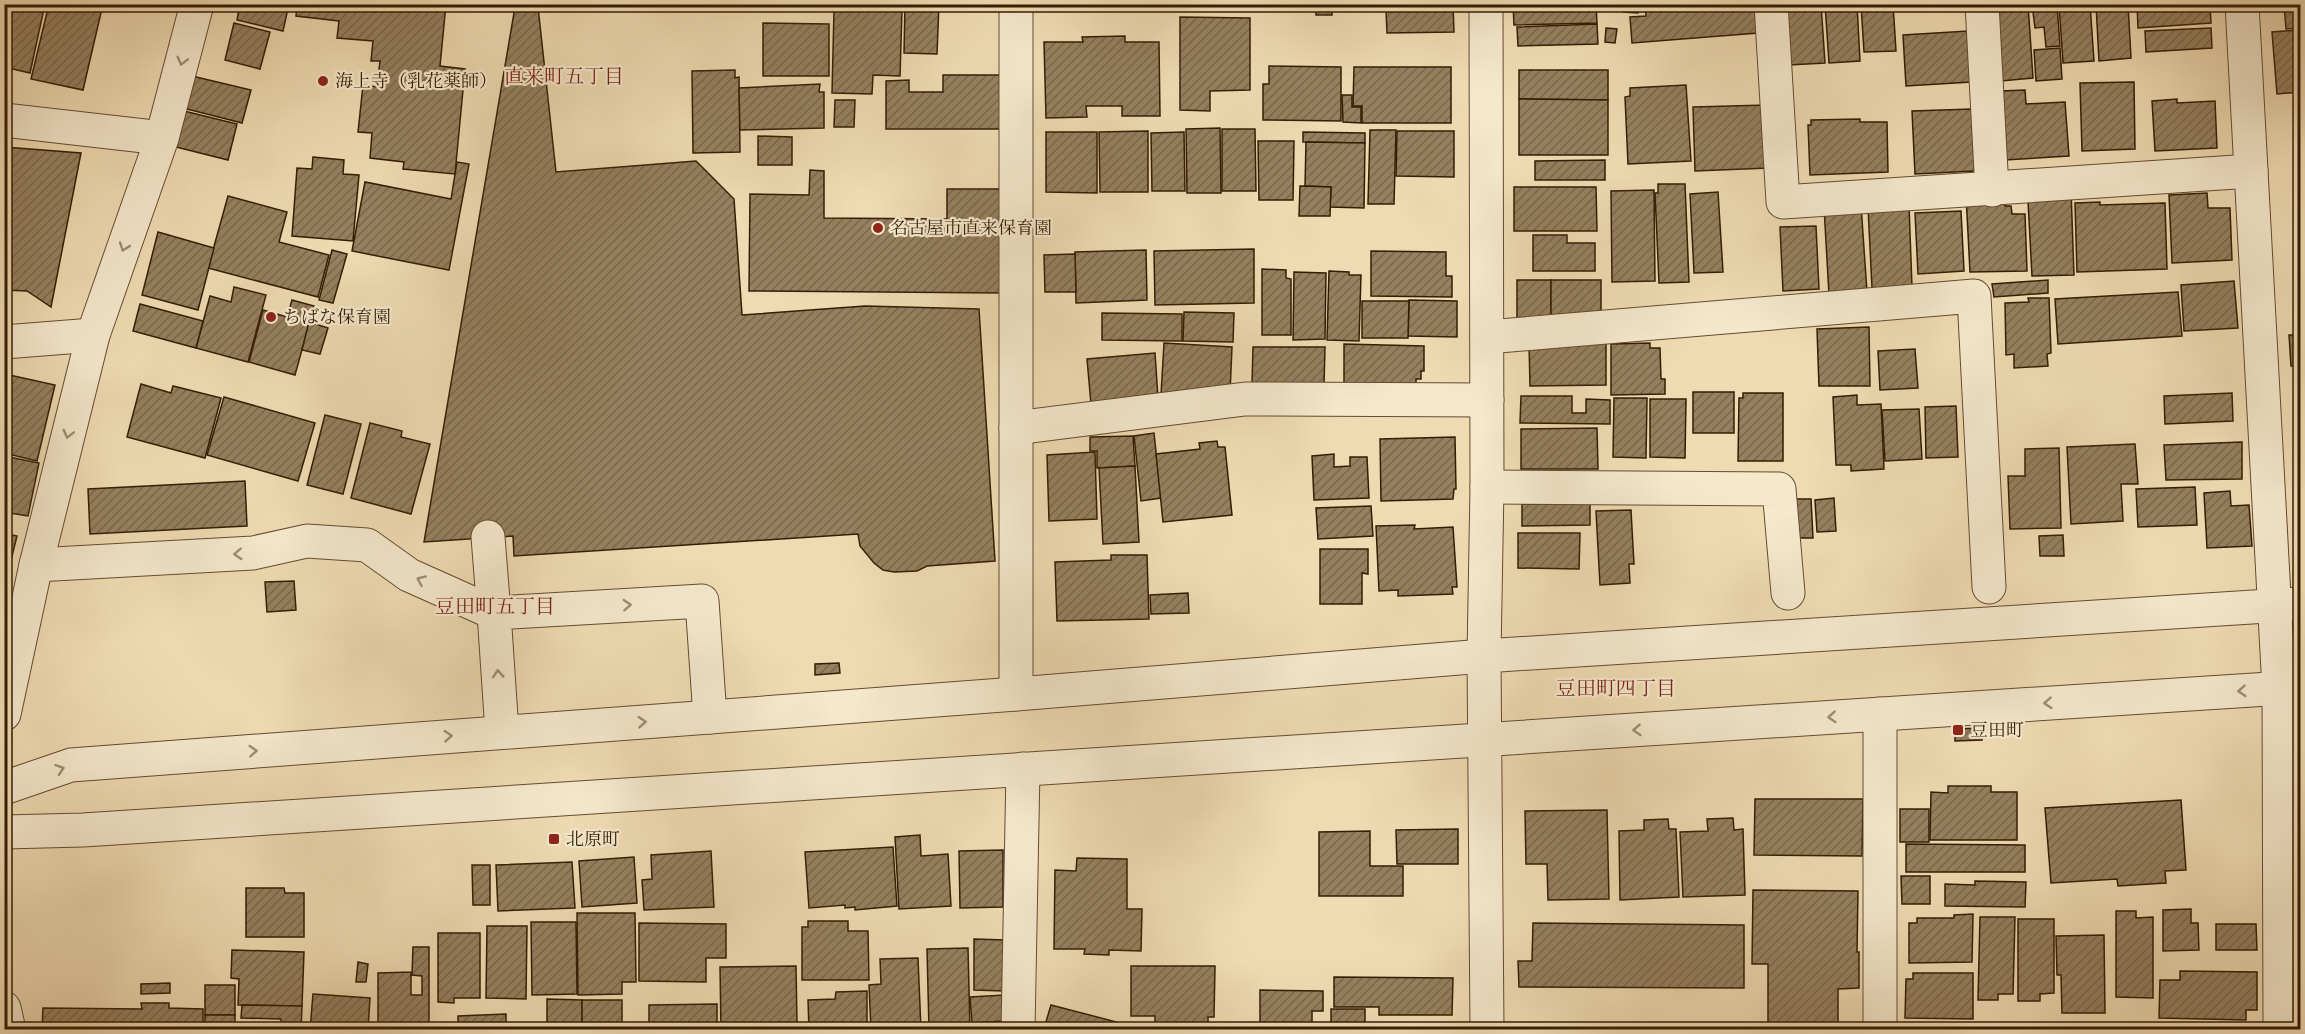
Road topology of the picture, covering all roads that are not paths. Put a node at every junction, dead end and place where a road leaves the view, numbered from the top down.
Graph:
1 (197, 4) edge
2 (1016, 4) edge
3 (1486, 4) edge
4 (1771, 4) edge
5 (1983, 4) edge
6 (2242, 4) edge
7 (4, 120) edge
8 (162, 138) junction
9 (2251, 171) junction
10 (1992, 190) junction
11 (93, 335) junction
12 (1487, 337) junction
13 (4, 342) edge
14 (1487, 400) junction
15 (1016, 428) junction
16 (1487, 487) junction
17 (488, 537) dead end
18 (36, 565) junction
19 (1989, 586) dead end
20 (1788, 593) dead end
21 (2288, 605) edge
22 (494, 613) junction
23 (1484, 656) junction
24 (2290, 688) edge
25 (1016, 694) junction
26 (4, 714) edge
27 (1880, 714) junction
28 (710, 717) junction
29 (502, 732) junction
30 (1485, 740) junction
31 (1023, 769) junction
32 (4, 788) edge
33 (4, 832) edge
34 (4, 1008) edge
35 (9, 1029) edge
36 (1017, 1029) edge
37 (1487, 1029) edge
38 (1880, 1029) edge
39 (2280, 1029) edge

1 -> 8 street
2 - 15 street
3 - 12 street
4 - 10 street
5 - 10 street
6 - 9 street
7 - 8 street
8 -> 11 street
9 - 10 street
9 - 21 street
11 - 13 street
11 -> 18 street
12 - 14 street
12 - 19 street
14 - 15 street
14 - 16 street
15 - 25 street
16 - 20 street
16 - 23 street
17 - 22 street
22 -> 18 street
18 - 26 street
21 - 23 street
21 - 24 street
22 -> 28 street
29 -> 22 street
23 - 25 street
23 - 30 street
24 -> 27 street
24 - 39 street
25 - 28 street
27 -> 30 street
27 - 38 street
29 -> 28 street
32 -> 29 street
30 - 31 street
30 - 37 street
31 - 33 street
31 - 36 street
34 - 35 street

